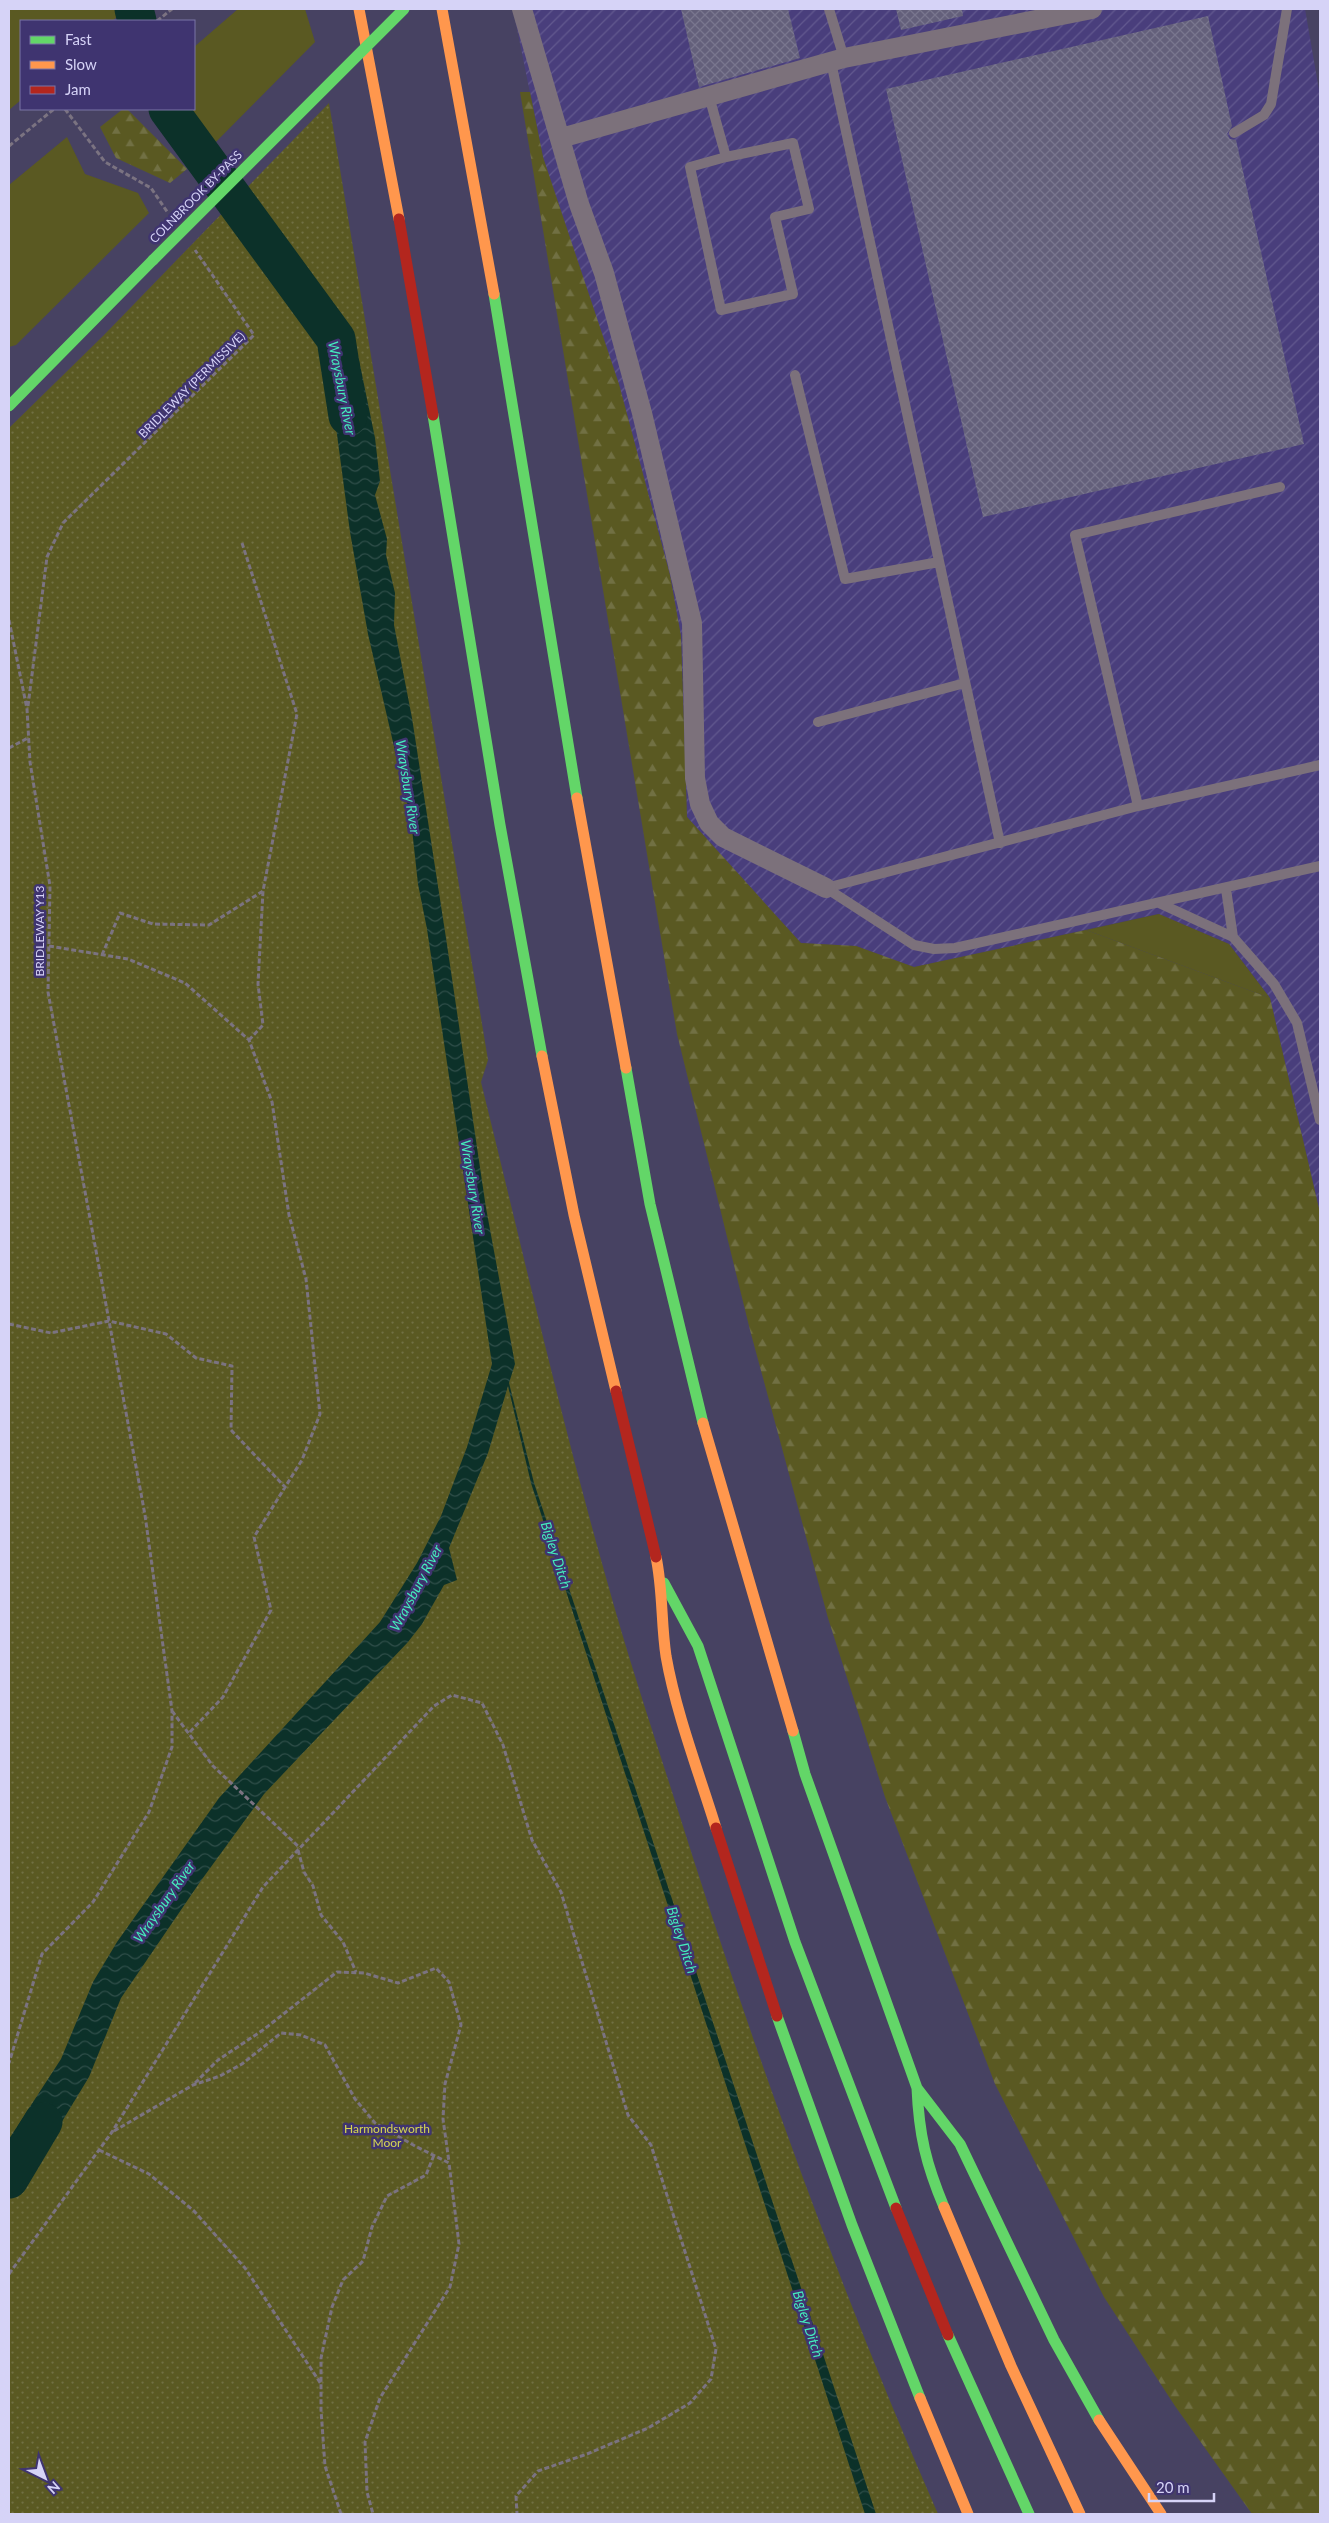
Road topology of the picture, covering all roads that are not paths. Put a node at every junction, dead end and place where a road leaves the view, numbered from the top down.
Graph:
1 (359, 9) edge
2 (404, 9) edge
3 (442, 9) edge
4 (522, 9) edge
5 (829, 9) edge
6 (1092, 9) edge
7 (1287, 9) edge
8 (838, 60) junction
9 (709, 96) junction
10 (1234, 133) dead end
11 (561, 138) junction
12 (726, 157) junction
13 (795, 375) dead end
14 (9, 406) edge
15 (1280, 487) dead end
16 (940, 562) junction
17 (965, 683) junction
18 (818, 722) dead end
19 (1320, 765) edge
20 (1138, 806) junction
21 (1000, 843) junction
22 (1320, 866) edge
23 (826, 888) junction
24 (1226, 889) junction
25 (1159, 903) junction
26 (1232, 937) junction
27 (1320, 1120) edge
28 (660, 1574) junction
29 (917, 2088) junction
30 (968, 2514) edge
31 (1029, 2514) edge
32 (1080, 2514) edge
33 (1162, 2514) edge

1 - 28 highway
2 - 14 highway, COLNBROOK BY-PASS, bridge
3 - 29 highway
4 - 11 street
5 - 8 lane
6 - 8 street
7 - 10 lane
8 - 9 street
8 - 16 lane
9 - 11 street
9 - 12 lane
11 - 23 street
12 - 12 lane
13 - 16 lane
15 - 20 lane
16 - 17 lane
17 - 18 lane
17 - 21 lane
19 - 20 lane
20 - 21 lane
21 - 23 lane
22 - 24 lane
23 - 25 lane
24 - 25 lane
24 - 26 lane
25 - 26 lane
26 - 27 lane
28 - 30 highway
28 - 31 highway
29 - 32 highway
29 - 33 highway

